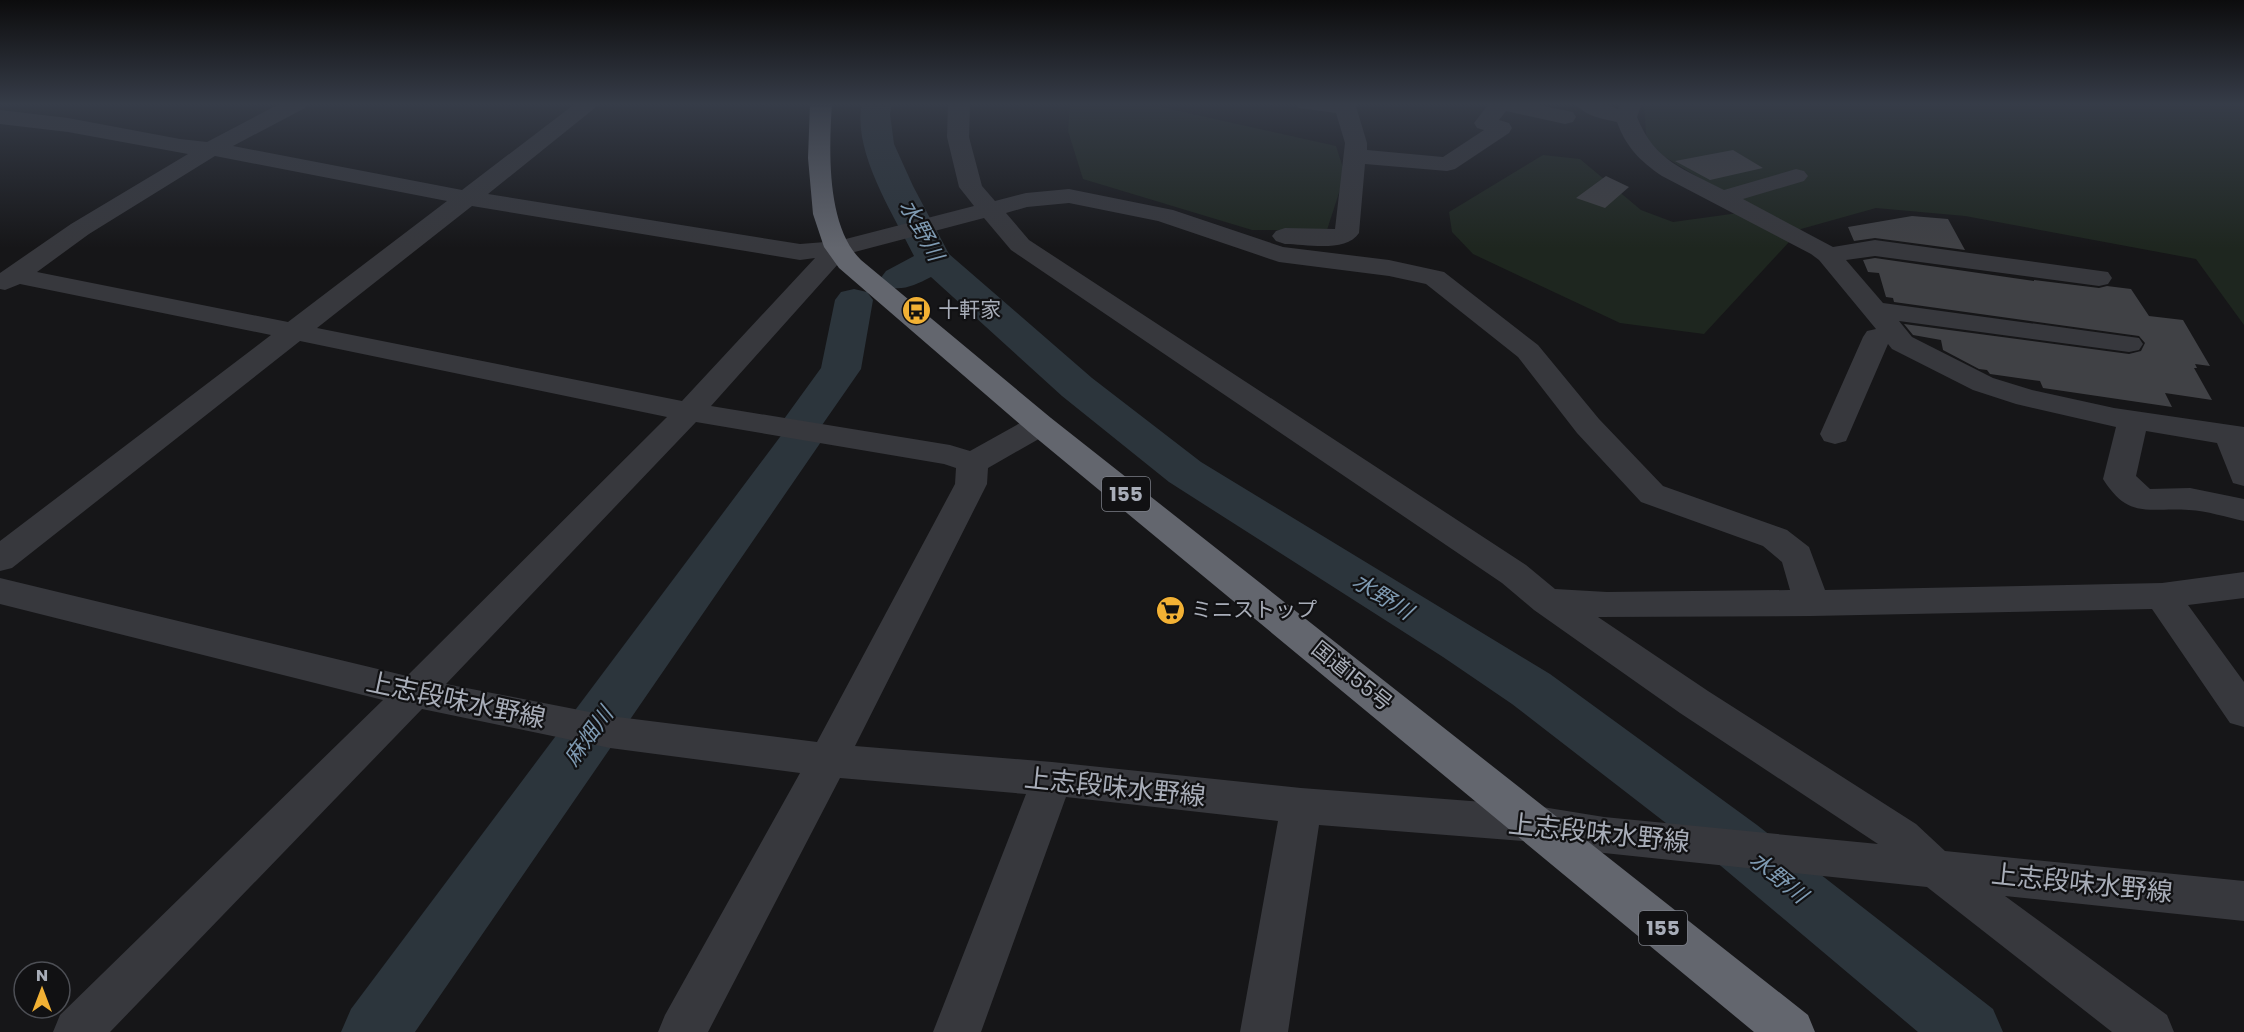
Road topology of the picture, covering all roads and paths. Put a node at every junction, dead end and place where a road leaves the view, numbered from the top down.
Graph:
1 (207, 151) edge
2 (222, 151) edge
3 (528, 151) edge
4 (819, 151) edge
5 (961, 151) edge
6 (1354, 151) edge
7 (1466, 151) edge
8 (1644, 151) edge
9 (1354, 156) junction
10 (1796, 176) dead end
11 (468, 198) junction
12 (1722, 198) junction
13 (989, 208) junction
14 (849, 247) junction
15 (1263, 247) junction
16 (1828, 255) junction
17 (2098, 278) dead end
18 (8, 280) edge
19 (1874, 310) junction
20 (292, 333) junction
21 (1895, 335) junction
22 (2129, 344) dead end
23 (689, 412) junction
24 (2133, 420) junction
25 (1040, 425) junction
26 (1835, 434) dead end
27 (2237, 435) edge
28 (972, 463) junction
29 (2244, 476) edge
30 (2244, 510) edge
31 (0, 559) edge
32 (2244, 585) edge
33 (0, 591) edge
34 (2162, 596) junction
35 (1547, 601) junction
36 (1811, 603) junction
37 (414, 693) junction
38 (2244, 712) edge
39 (827, 760) junction
40 (1052, 779) junction
41 (1301, 806) junction
42 (1536, 825) junction
43 (1933, 867) junction
44 (2244, 901) edge
45 (77, 1032) edge
46 (682, 1032) edge
47 (957, 1032) edge
48 (1264, 1032) edge
49 (1791, 1032) edge
50 (2150, 1032) edge

1 - 18 street
2 - 11 street
3 - 11 street
4 - 14 highway, 国道155号 / 155
5 - 13 street
6 - 9 street
7 - 9 street
8 - 12 street
9 - 15 street
10 - 12 street
11 - 14 street
11 - 20 street
12 - 16 street
13 - 14 street
13 - 15 street
13 - 35 street
14 - 23 street
14 - 25 highway, 国道155号 / 155
15 - 36 street
16 - 17 street
16 - 19 street
18 - 20 street
19 - 21 street
19 - 22 street
20 - 23 street
20 - 31 street
21 - 24 street
21 - 26 street
23 - 28 street
23 - 37 street
24 - 27 street
24 - 30 street
25 - 28 street
25 - 42 highway, 国道155号 / 155
27 - 29 street
28 - 39 street
32 - 34 street
33 - 37 street, 上志段味水野線
34 - 36 street
34 - 38 street
35 - 36 street
35 - 43 street
37 - 39 street, 上志段味水野線
37 - 45 street
39 - 40 street, 上志段味水野線
39 - 46 street
40 - 41 street, 上志段味水野線
40 - 47 street
41 - 42 street, 上志段味水野線
41 - 48 street
42 - 43 street, 上志段味水野線
42 - 49 highway, 国道155号 / 155
43 - 44 street, 上志段味水野線
43 - 50 street

